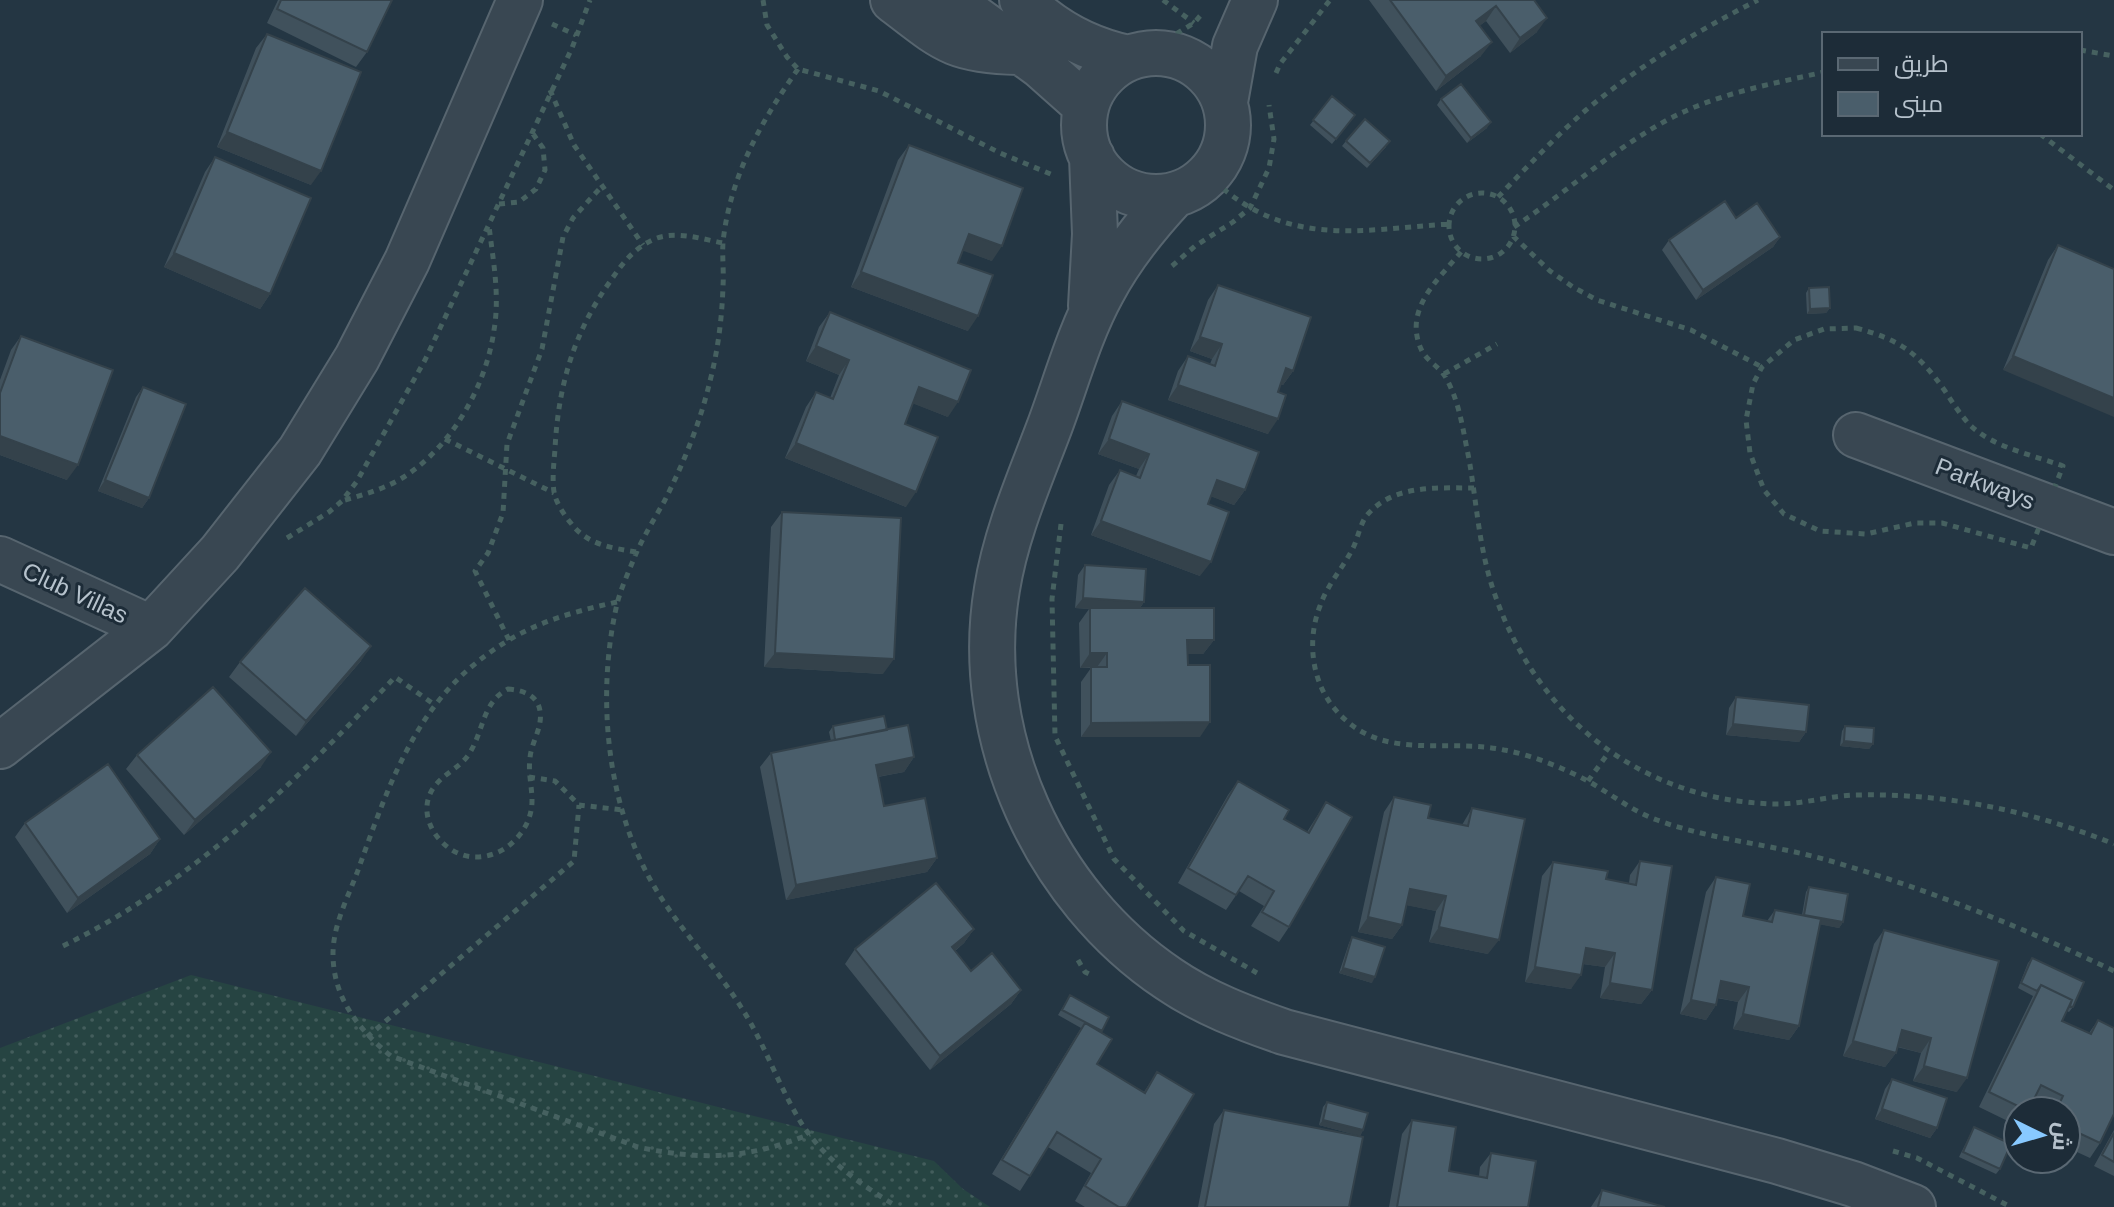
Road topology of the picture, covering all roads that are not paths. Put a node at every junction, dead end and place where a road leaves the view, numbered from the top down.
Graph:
1 (520, 0) edge
2 (893, 0) edge
3 (950, 0) edge
4 (1022, 0) edge
5 (1253, 0) edge
6 (1022, 53) junction
7 (1148, 56) junction
8 (1225, 102) junction
9 (1086, 106) junction
10 (1093, 175) junction
11 (1191, 185) junction
12 (1090, 316) junction
13 (1856, 435) dead end
14 (2114, 532) edge
15 (0, 559) edge
16 (151, 628) junction
17 (0, 746) edge
18 (1913, 1207) edge

1 - 16 street
2 - 6 street
3 - 6 street
4 - 7 street
5 - 7 street
5 - 8 street
6 - 9 street
7 - 8 street
7 - 9 street
8 - 11 street
9 - 10 street
10 - 11 street
10 - 12 street
11 - 12 street
12 - 18 street
13 - 14 street, Parkways
15 - 16 street, Club Villas
16 - 17 street

